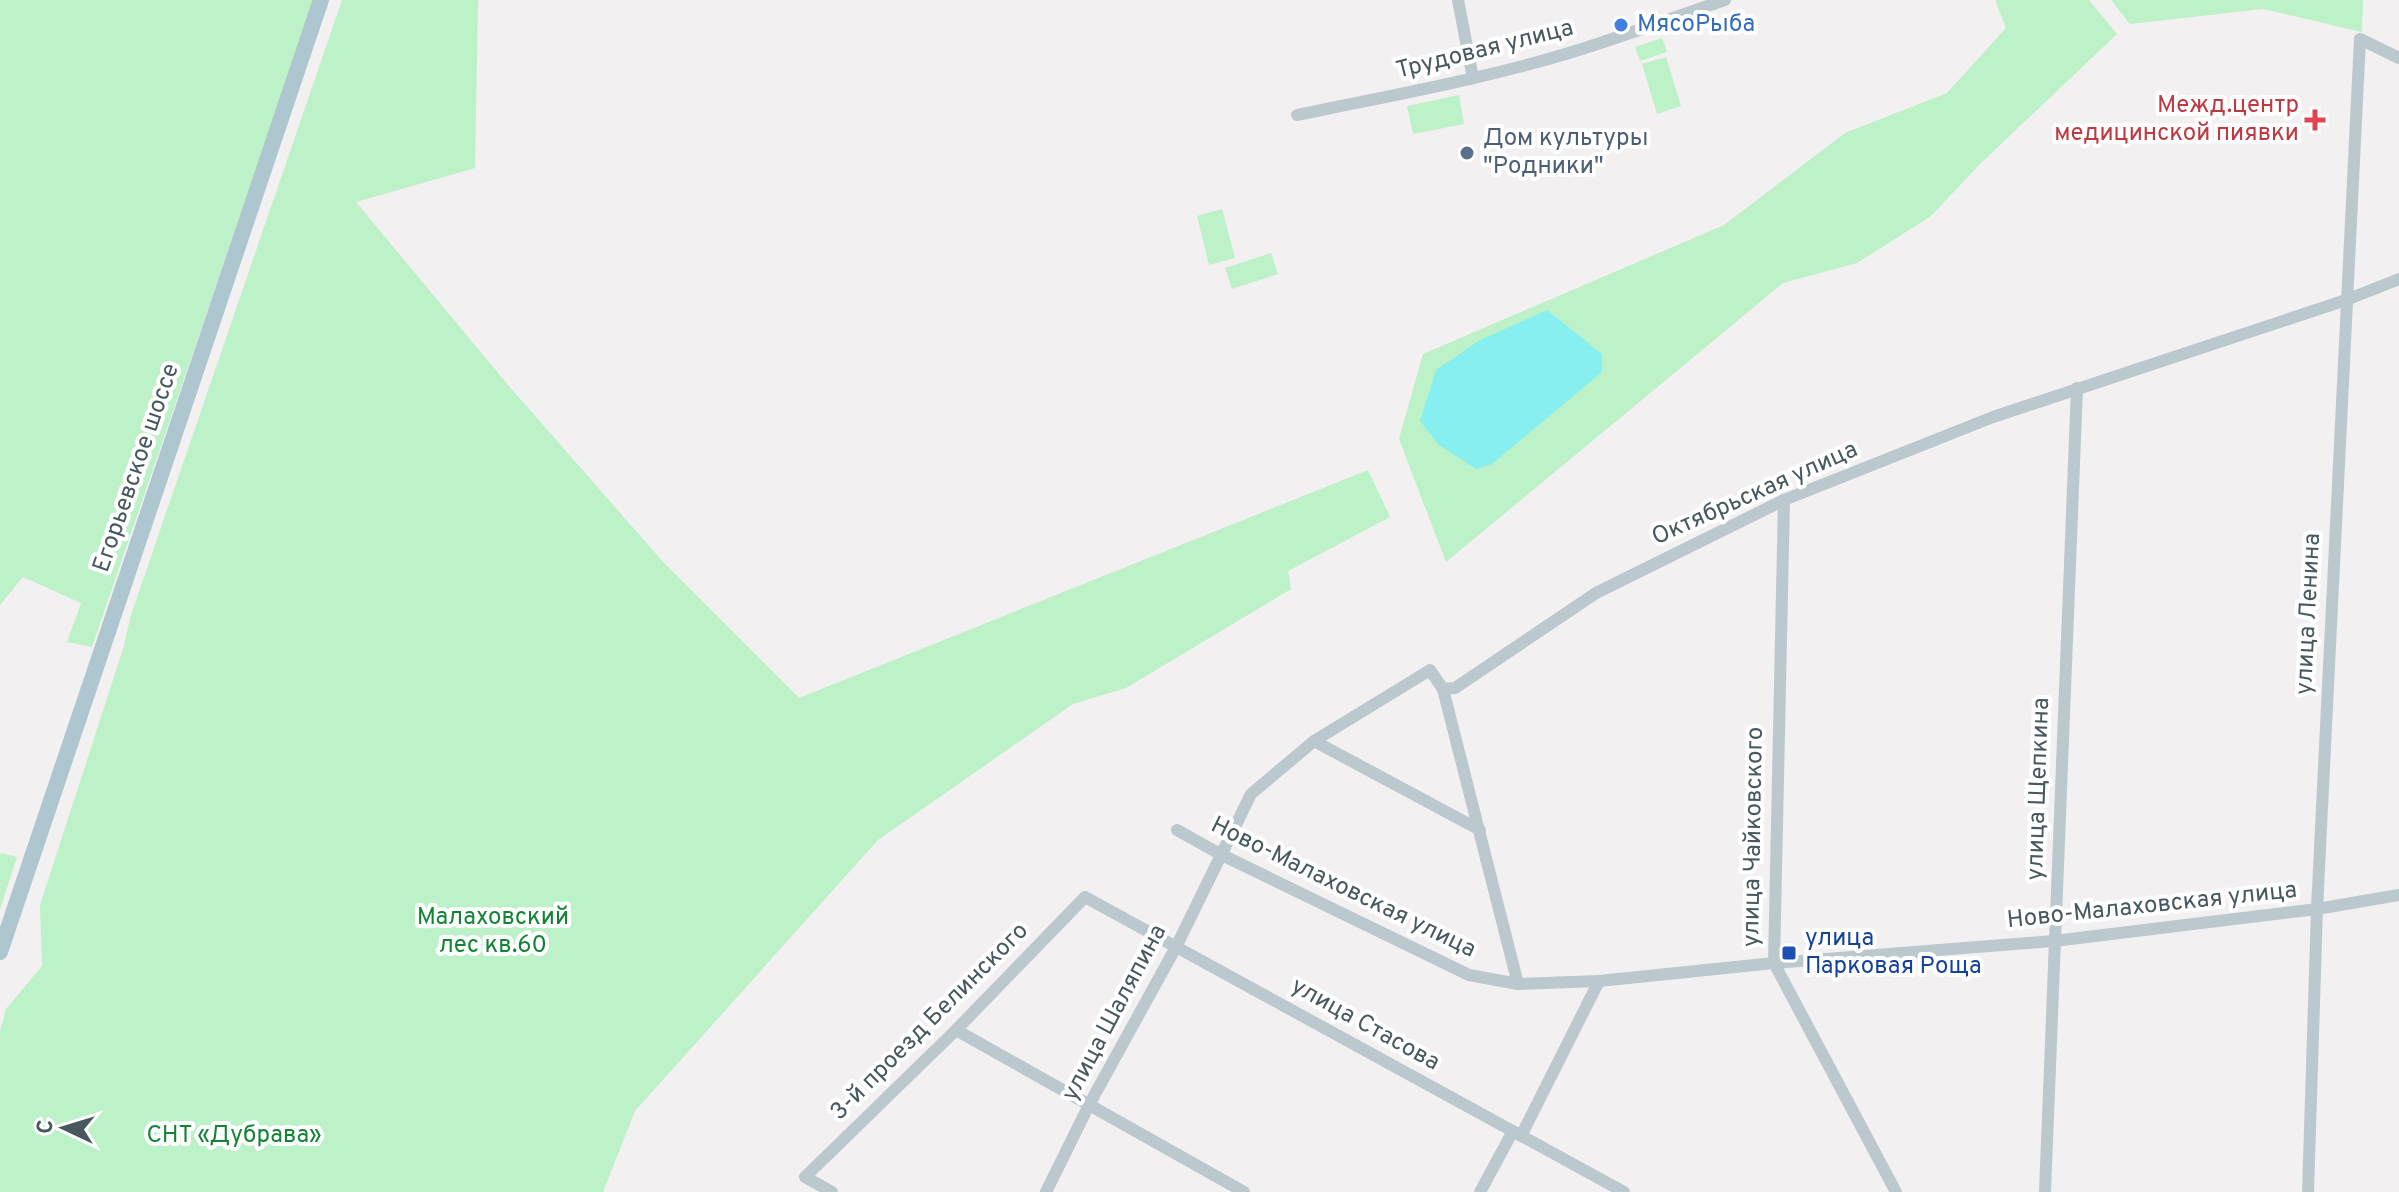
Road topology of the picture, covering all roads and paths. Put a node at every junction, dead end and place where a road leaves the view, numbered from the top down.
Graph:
1 (321, 0) edge
2 (1458, 0) edge
3 (1725, 0) edge
4 (2399, 58) edge
5 (1473, 78) junction
6 (1297, 115) dead end
7 (2399, 279) edge
8 (2346, 300) junction
9 (2077, 388) junction
10 (1784, 500) junction
11 (1443, 689) junction
12 (1314, 741) junction
13 (1177, 830) dead end
14 (1480, 830) junction
15 (1220, 854) junction
16 (2399, 895) edge
17 (1085, 897) joint
18 (2317, 909) junction
19 (2054, 941) junction
20 (1176, 947) junction
21 (0, 952) edge
22 (1774, 963) junction
23 (1599, 981) junction
24 (1518, 984) junction
25 (956, 1030) junction
26 (1089, 1105) junction
27 (1517, 1134) junction
28 (832, 1192) edge
29 (1046, 1192) edge
30 (1244, 1192) edge
31 (1480, 1192) edge
32 (1624, 1192) edge
33 (1896, 1192) edge
34 (2045, 1192) edge
35 (2308, 1192) edge

1 - 21 main road, Егорьевское шоссе
2 - 5 street
3 - 5 street, Трудовая улица
4 - 8 street, улица Ленина
5 - 6 street, Трудовая улица
7 - 8 street, Октябрьская улица
8 - 9 street, Октябрьская улица
8 - 18 street, улица Ленина
9 - 10 street, Октябрьская улица
9 - 19 street, улица Щепкина
10 - 11 street, Октябрьская улица
10 - 22 street, улица Чайковского
11 - 12 street
11 - 14 street
12 - 14 street
12 - 15 street
13 - 15 street, Ново-Малаховская улица
14 - 24 street
15 - 20 street, улица Шаляпина
15 - 24 street, Ново-Малаховская улица
16 - 18 street, Ново-Малаховская улица
17 - 20 street, улица Стасова
17 - 25 street, 3-й проезд Белинского
18 - 19 street, Ново-Малаховская улица
18 - 35 street, улица Ленина
19 - 22 street, Ново-Малаховская улица
19 - 34 street, улица Щепкина
20 - 26 street, улица Шаляпина
20 - 27 street, улица Стасова
22 - 23 street, Ново-Малаховская улица
22 - 33 street, улица Чайковского
23 - 24 street, Ново-Малаховская улица
23 - 27 street
25 - 26 street
25 - 28 street, 3-й проезд Белинского
26 - 29 street, улица Шаляпина
26 - 30 street
27 - 31 street
27 - 32 street, улица Стасова

